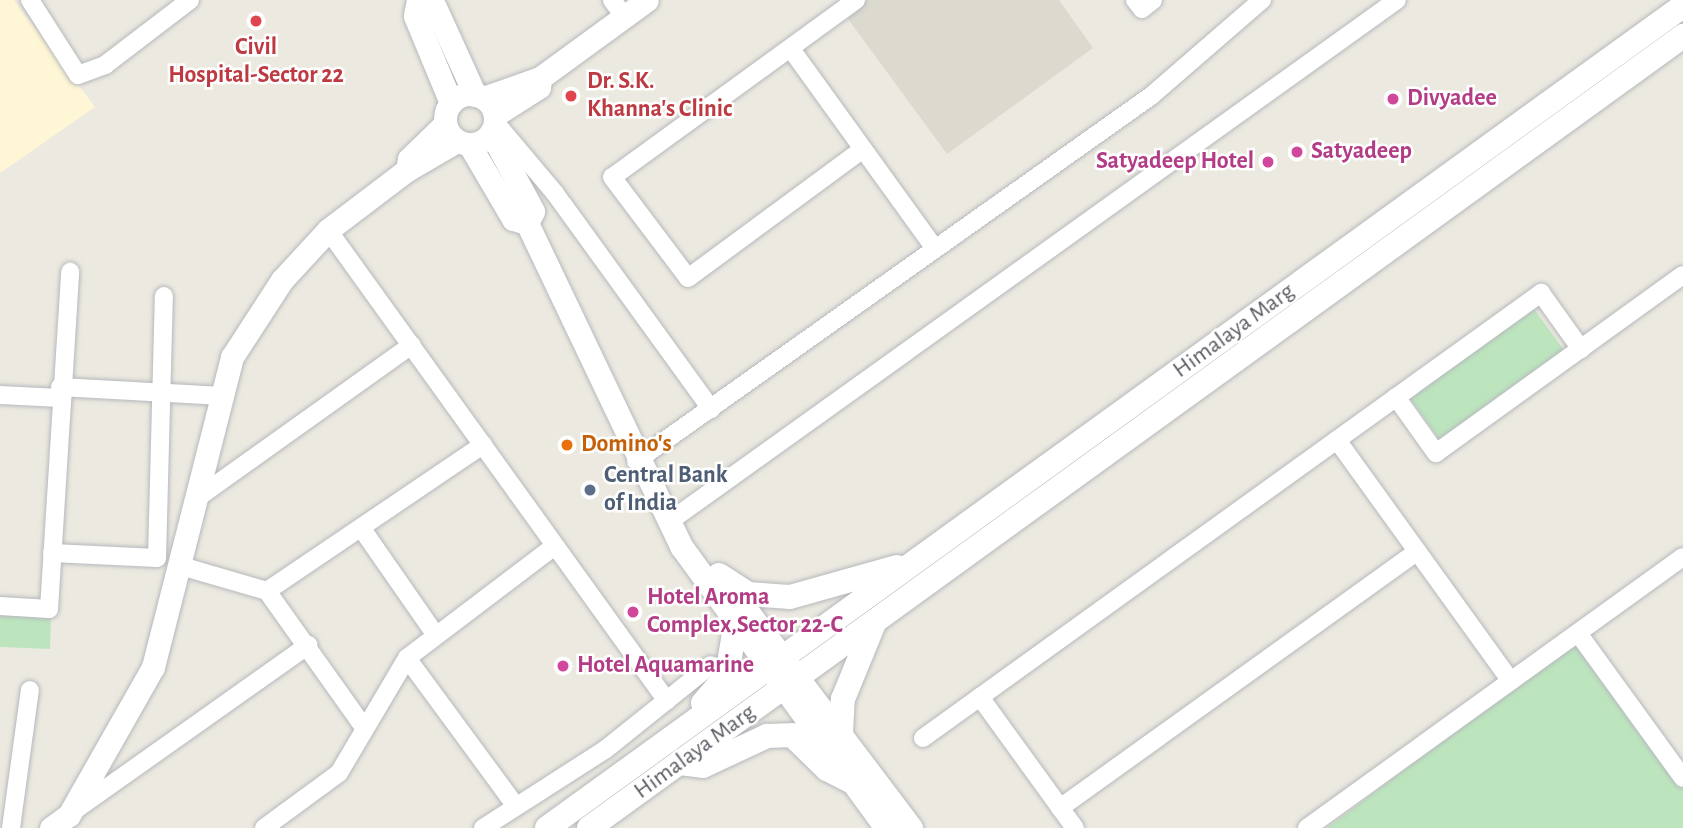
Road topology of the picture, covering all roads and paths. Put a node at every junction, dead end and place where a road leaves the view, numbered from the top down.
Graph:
1 (30, 0) edge
2 (190, 0) edge
3 (418, 0) edge
4 (648, 0) edge
5 (856, 0) edge
6 (1135, 0) edge
7 (1153, 0) edge
8 (1262, 0) edge
9 (1397, 0) edge
10 (1683, 6) edge
11 (619, 8) edge
12 (1683, 36) edge
13 (791, 49) junction
14 (488, 113) junction
15 (456, 128) junction
16 (863, 149) junction
17 (527, 223) junction
18 (328, 230) junction
19 (936, 249) junction
20 (70, 272) dead end
21 (1683, 275) edge
22 (164, 296) dead end
23 (412, 345) junction
24 (1581, 349) junction
25 (60, 392) junction
26 (160, 393) junction
27 (0, 395) edge
28 (223, 396) junction
29 (1396, 397) junction
30 (711, 409) junction
31 (1337, 440) junction
32 (483, 445) junction
33 (636, 461) junction
34 (200, 496) junction
35 (670, 521) junction
36 (362, 529) junction
37 (552, 548) junction
38 (1417, 551) junction
39 (52, 553) junction
40 (1683, 557) edge
41 (913, 564) junction
42 (181, 566) junction
43 (719, 575) junction
44 (267, 591) junction
45 (0, 606) edge
46 (875, 621) junction
47 (736, 622) junction
48 (1578, 633) junction
49 (435, 634) junction
50 (308, 645) junction
51 (407, 658) junction
52 (776, 661) junction
53 (711, 665) dead end
54 (1511, 681) junction
55 (791, 682) junction
56 (30, 690) dead end
57 (980, 697) junction
58 (667, 701) junction
59 (363, 726) junction
60 (680, 732) junction
61 (841, 733) junction
62 (923, 738) dead end
63 (614, 743) junction
64 (1677, 758) edge
65 (680, 763) junction
66 (630, 767) junction
67 (1683, 778) edge
68 (852, 782) junction
69 (515, 805) junction
70 (1060, 808) junction
71 (60, 821) edge
72 (11, 828) edge
73 (264, 828) edge
74 (483, 828) edge
75 (547, 828) edge
76 (589, 828) edge
77 (886, 828) edge
78 (911, 828) edge
79 (1075, 828) edge
80 (1307, 828) edge

1 - 2 street
3 - 14 street
3 - 15 street
4 - 11 street
5 - 13 street
6 - 7 street
8 - 19 street
9 - 35 street
10 - 41 main road, Himalaya Marg
11 - 14 street
12 - 46 main road, Himalaya Marg
13 - 16 street
13 - 16 street
14 - 15 street
14 - 15 street
14 - 17 street
14 - 30 street
15 - 17 street
15 - 18 street
16 - 19 street
17 - 33 street
18 - 23 street
18 - 28 street
19 - 30 street
20 - 25 street
21 - 24 street
22 - 26 street
23 - 32 street
23 - 34 street
24 - 29 street
24 - 29 street
25 - 26 street
25 - 27 street
25 - 39 street
26 - 28 street
26 - 39 street
28 - 34 street
29 - 31 street
30 - 33 street
31 - 38 street
31 - 57 street
32 - 36 street
32 - 37 street
33 - 35 street
34 - 42 street
35 - 43 street
35 - 47 street
36 - 44 street
36 - 49 street
37 - 49 street
37 - 58 street
38 - 54 street
38 - 70 street
39 - 45 street
40 - 48 street
41 - 43 main road
41 - 52 main road, Himalaya Marg
42 - 44 street
42 - 71 street
43 - 52 street
44 - 50 street
46 - 55 main road, Himalaya Marg
46 - 61 main road
47 - 52 street
47 - 60 main road
48 - 54 street
48 - 64 street
49 - 51 street
50 - 59 street
50 - 71 street
51 - 59 street
51 - 69 street
52 - 55 street
52 - 60 main road, Himalaya Marg
53 - 58 street
54 - 80 street
55 - 61 street
55 - 65 main road, Himalaya Marg
55 - 68 street
56 - 72 street
57 - 62 street
57 - 70 street
58 - 63 street
59 - 73 street
60 - 66 main road, Himalaya Marg
61 - 78 street
63 - 66 street, Himalaya Marg
63 - 69 street
64 - 67 street
65 - 68 main road
65 - 76 main road, Himalaya Marg
66 - 75 main road, Himalaya Marg
68 - 77 street
69 - 74 street
70 - 79 street

